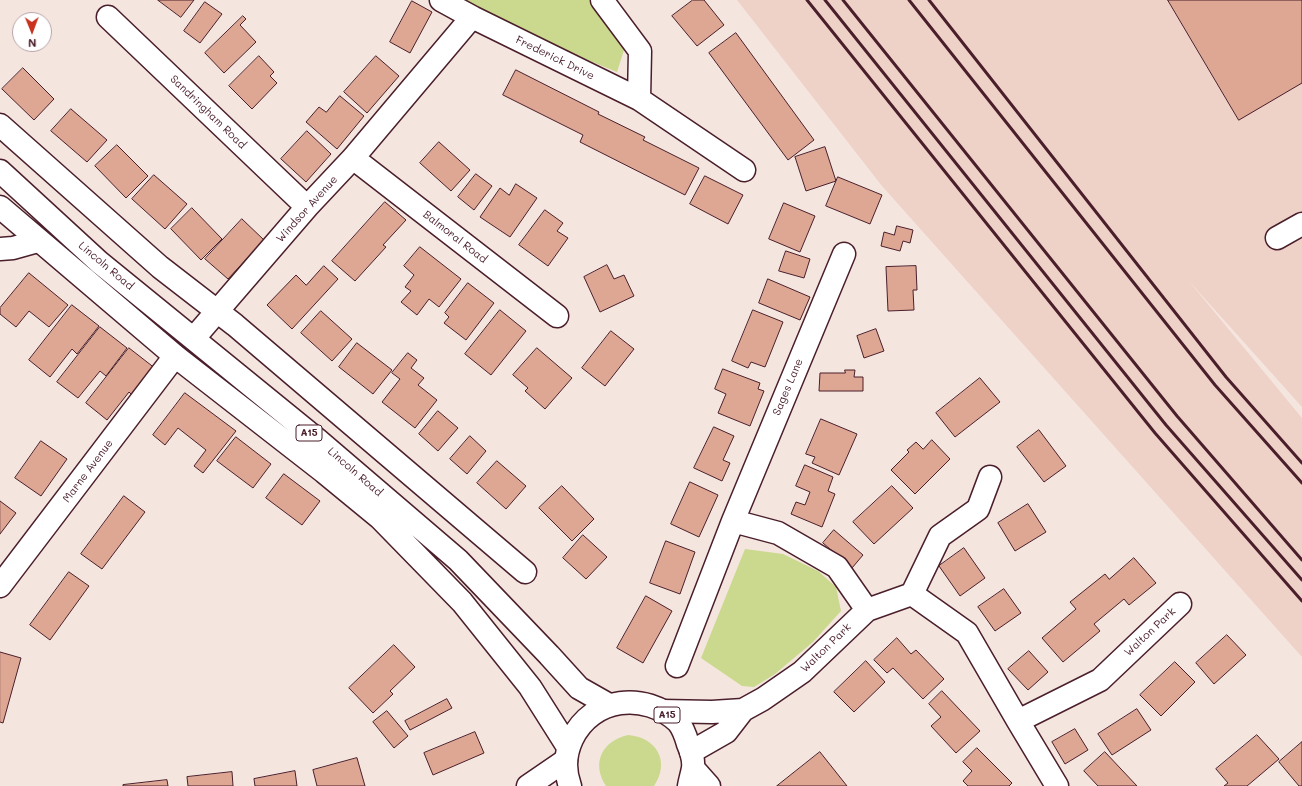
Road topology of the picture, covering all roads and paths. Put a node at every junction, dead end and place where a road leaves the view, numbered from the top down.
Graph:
1 (441, 0) edge
2 (602, 0) edge
3 (108, 17) dead end
4 (472, 17) junction
5 (639, 99) junction
6 (0, 125) edge
7 (353, 158) junction
8 (744, 170) dead end
9 (0, 171) edge
10 (0, 207) edge
11 (308, 207) junction
12 (1302, 224) edge
13 (1277, 238) dead end
14 (38, 241) junction
15 (0, 249) edge
16 (844, 254) dead end
17 (217, 312) junction
18 (557, 316) dead end
19 (194, 338) junction
20 (175, 356) junction
21 (990, 477) dead end
22 (732, 521) junction
23 (525, 572) dead end
24 (0, 586) edge
25 (912, 594) junction
26 (1180, 604) dead end
27 (867, 610) junction
28 (677, 666) dead end
29 (609, 705) junction
30 (743, 710) junction
31 (662, 711) junction
32 (1018, 721) junction
33 (567, 753) junction
34 (691, 768) edge
35 (528, 786) edge
36 (570, 786) edge
37 (709, 786) edge
38 (1057, 786) edge

1 - 4 main road, Frederick Drive
2 - 5 main road
3 - 11 main road, Sandringham Road
4 - 5 main road, Frederick Drive
4 - 7 main road, Windsor Avenue
5 - 8 main road, Frederick Drive
6 - 17 main road
7 - 11 main road, Windsor Avenue
7 - 18 main road, Balmoral Road
9 - 19 main road, Lincoln Road / A15
10 - 14 main road, Lincoln Road / A15
11 - 17 main road, Windsor Avenue
12 - 13 main road
14 - 15 main road
14 - 20 main road, Lincoln Road / A15
16 - 22 main road, Sages Lane
17 - 19 main road, Windsor Avenue
17 - 23 main road
19 - 29 main road, Lincoln Road / A15
20 - 24 main road, Marne Avenue
20 - 33 main road, Lincoln Road / A15
21 - 25 main road
22 - 27 main road
22 - 28 main road, Sages Lane
25 - 27 main road, Walton Park
25 - 32 main road
26 - 32 main road, Walton Park
27 - 30 main road, Walton Park
29 - 31 main road, A15
29 - 33 main road, A15
30 - 31 main road, Walton Park
30 - 34 main road, Walton Park
31 - 34 main road, A15
32 - 38 main road
33 - 35 main road
33 - 36 main road, A15
34 - 37 main road, A15

